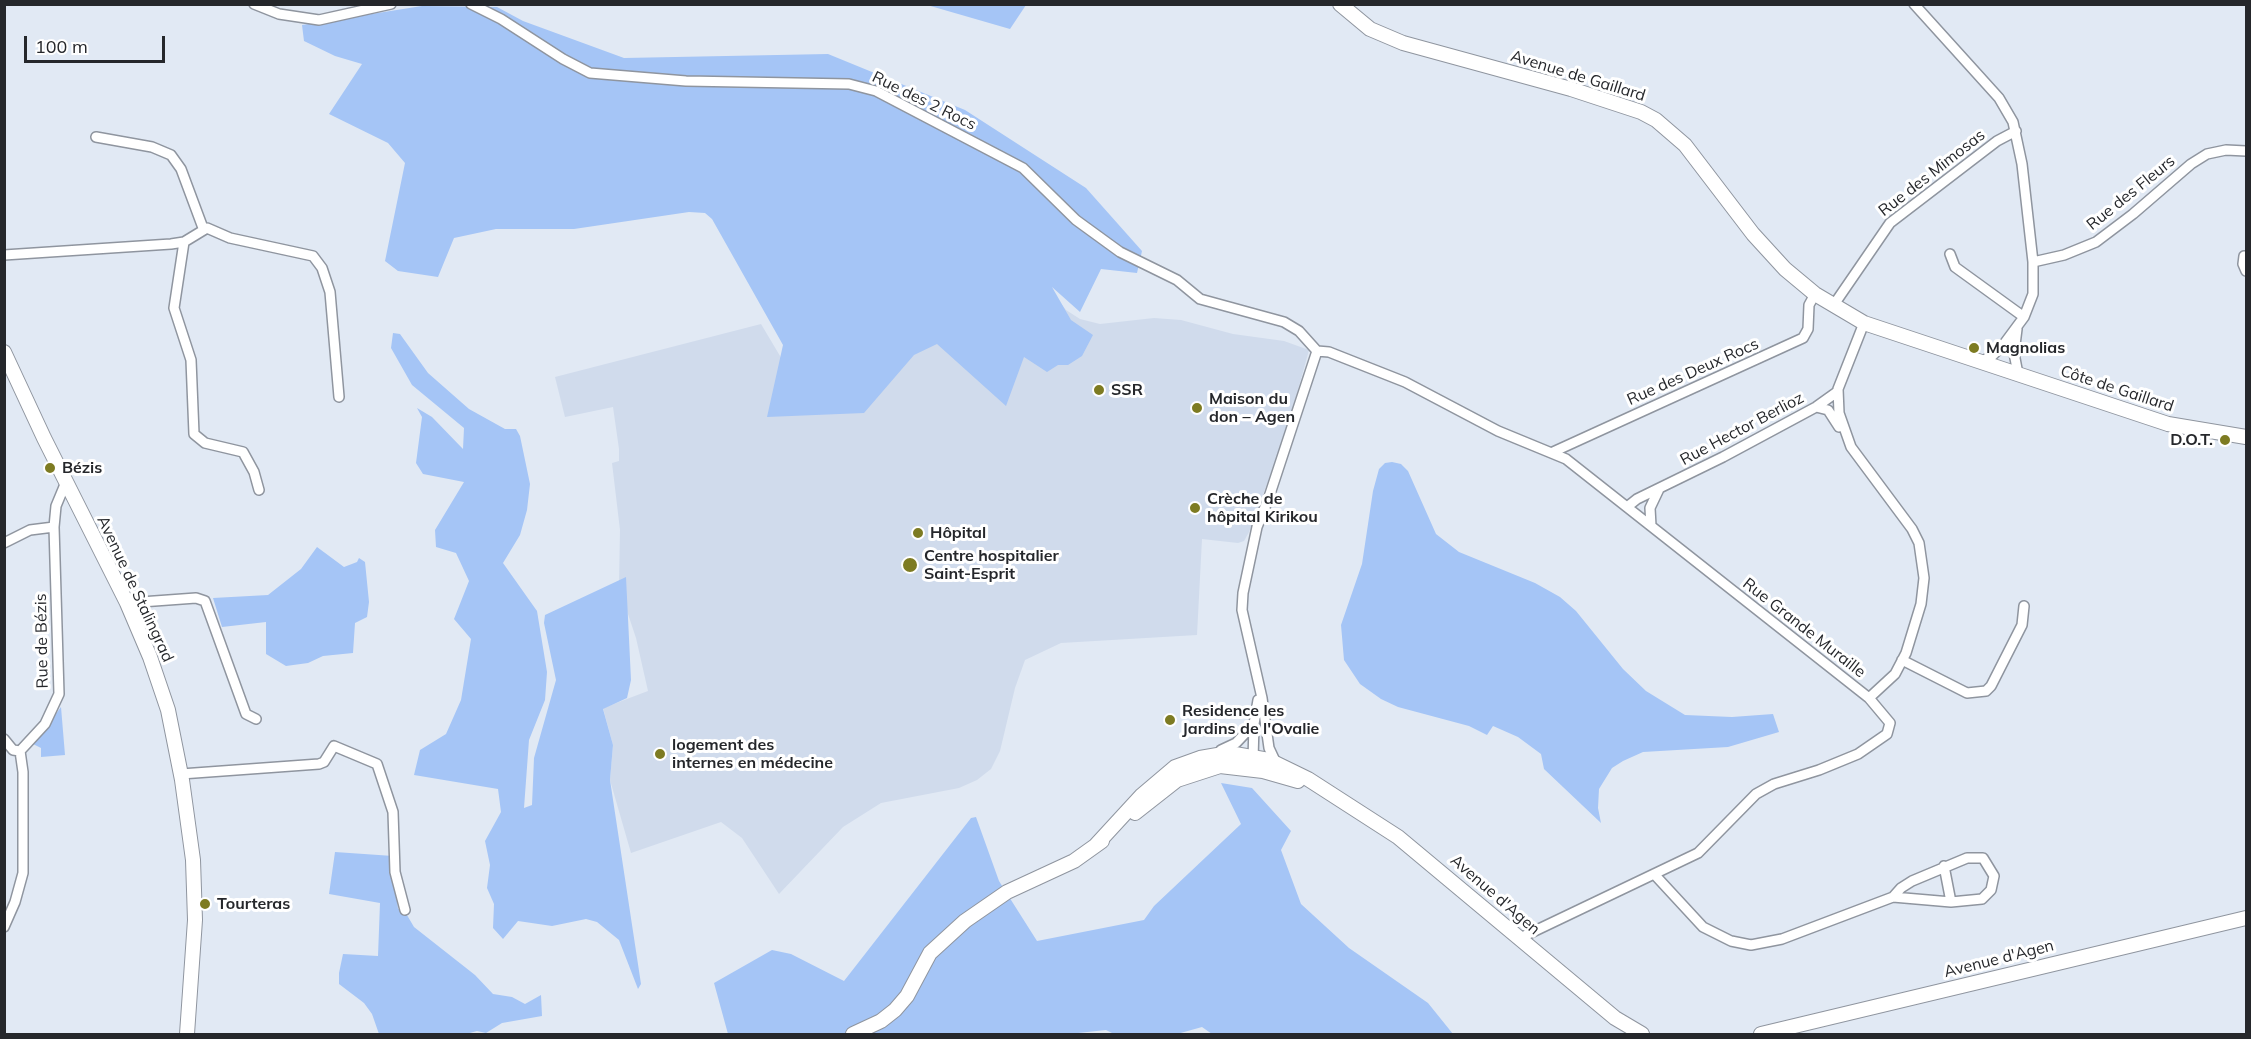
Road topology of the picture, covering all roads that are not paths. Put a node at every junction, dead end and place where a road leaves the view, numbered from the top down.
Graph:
1 (255, 4) edge
2 (391, 4) edge
3 (471, 4) edge
4 (1340, 4) edge
5 (1914, 4) edge
6 (2016, 131) junction
7 (96, 137) dead end
8 (2247, 151) edge
9 (203, 228) junction
10 (184, 242) junction
11 (1762, 244) joint
12 (1950, 254) dead end
13 (4, 255) edge
14 (2244, 256) dead end
15 (2033, 262) junction
16 (2247, 272) edge
17 (1815, 294) junction
18 (1833, 306) junction
19 (2021, 321) junction
20 (1864, 323) junction
21 (1317, 351) junction
22 (4, 352) edge
23 (1979, 362) junction
24 (2018, 374) junction
25 (1837, 392) junction
26 (339, 398) dead end
27 (1816, 407) junction
28 (2247, 437) edge
29 (1851, 447) junction
30 (1553, 453) junction
31 (66, 482) junction
32 (1659, 489) junction
33 (259, 490) dead end
34 (73, 497) junction
35 (1627, 507) junction
36 (54, 522) junction
37 (1651, 526) junction
38 (4, 543) edge
39 (127, 603) junction
40 (2025, 606) dead end
41 (1902, 660) junction
42 (1255, 665) junction
43 (1869, 698) junction
44 (256, 719) dead end
45 (1254, 724) junction
46 (1266, 735) junction
47 (4, 739) edge
48 (20, 751) junction
49 (1200, 758) junction
50 (1256, 762) junction
51 (1276, 763) junction
52 (181, 774) junction
53 (1320, 788) junction
54 (1096, 845) junction
55 (1944, 866) junction
56 (1654, 874) junction
57 (1893, 897) junction
58 (1951, 902) junction
59 (405, 910) dead end
60 (2247, 918) edge
61 (4, 927) edge
62 (1520, 938) junction
63 (187, 1035) edge
64 (853, 1035) edge
65 (1642, 1035) edge
66 (1761, 1035) edge

1 - 2 street
3 - 21 street, Rue des 2 Rocs
4 - 11 main road, Avenue de Gaillard
5 - 6 street
6 - 15 street
6 - 18 street, Rue des Mimosas
7 - 9 street
8 - 15 street, Rue des Fleurs
9 - 10 street
9 - 26 street
10 - 13 street
10 - 33 street
11 - 17 main road, Côte de Gaillard
12 - 19 street
14 - 16 street
15 - 19 street
17 - 18 main road, Côte de Gaillard
17 - 30 street, Rue des Deux Rocs
18 - 20 main road, Côte de Gaillard
19 - 23 street
19 - 24 street
20 - 23 main road, Côte de Gaillard
20 - 25 street
21 - 30 street, Rue Grande Muraille
21 - 42 street
22 - 31 main road, Avenue de Stalingrad
23 - 24 main road, Côte de Gaillard
24 - 28 main road, Côte de Gaillard
25 - 27 street, Rue Hector Berlioz
25 - 29 street
27 - 29 street
27 - 32 street, Rue Hector Berlioz
29 - 41 street
30 - 35 street, Rue Grande Muraille
31 - 34 main road, Avenue de Stalingrad
31 - 36 street, Rue de Bézis
32 - 35 street, Rue Hector Berlioz
32 - 37 street
34 - 36 street
34 - 39 main road, Avenue de Stalingrad
35 - 37 street, Rue Grande Muraille
36 - 38 street
36 - 48 street, Rue de Bézis
37 - 43 street, Rue Grande Muraille
39 - 44 street
39 - 52 main road, Avenue de Stalingrad
40 - 41 street
41 - 43 street
42 - 45 street
42 - 46 street
43 - 56 street, Rue Grande Muraille
45 - 49 street
45 - 50 street
46 - 50 street
46 - 51 street
47 - 48 street
48 - 61 street
49 - 50 main road
49 - 54 main road
50 - 51 main road, Avenue d'Agen
50 - 53 main road, Avenue d'Agen
50 - 54 main road
51 - 53 main road, Avenue d'Agen
52 - 59 street
52 - 63 main road, Avenue de Stalingrad
53 - 62 main road, Avenue d'Agen
54 - 64 main road
55 - 57 street
55 - 58 street
55 - 58 street
56 - 57 street
56 - 62 street, Rue Grande Muraille
57 - 58 street
60 - 66 main road, Avenue d'Agen
62 - 65 main road, Avenue d'Agen

